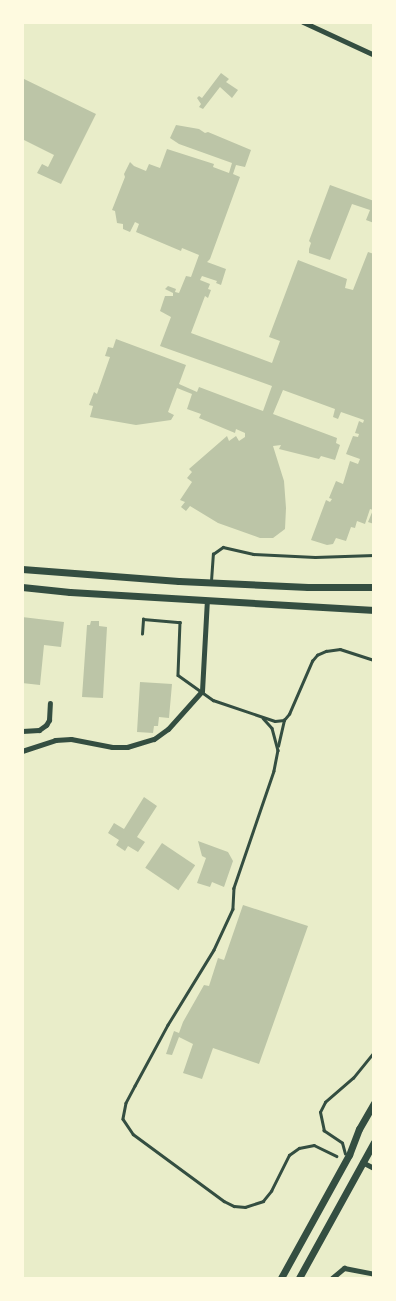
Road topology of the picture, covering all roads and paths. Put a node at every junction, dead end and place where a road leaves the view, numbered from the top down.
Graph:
1 (303, 22) edge
2 (374, 55) edge
3 (374, 555) edge
4 (22, 569) edge
5 (211, 582) junction
6 (22, 587) edge
7 (374, 587) edge
8 (207, 600) junction
9 (374, 610) edge
10 (142, 634) dead end
11 (374, 660) edge
12 (202, 691) junction
13 (50, 703) dead end
14 (263, 718) junction
15 (284, 720) junction
16 (22, 732) edge
17 (278, 748) junction
18 (22, 751) edge
19 (374, 1052) edge
20 (374, 1103) edge
21 (374, 1142) edge
22 (345, 1154) dead end
23 (337, 1156) dead end
24 (362, 1162) junction
25 (374, 1168) edge
26 (374, 1274) edge
27 (281, 1278) edge
28 (299, 1278) edge
29 (332, 1278) edge

1 - 2 street
3 - 5 lane
4 - 5 main road
5 - 7 main road
6 - 8 main road
8 - 9 main road
8 - 12 street
10 - 12 lane
11 - 15 lane
12 - 14 lane
12 - 18 street
13 - 16 street
14 - 15 lane
14 - 17 lane
15 - 17 lane
17 - 23 lane
19 - 22 lane
20 - 27 main road
21 - 24 main road
24 - 25 street
24 - 28 main road
26 - 29 street

